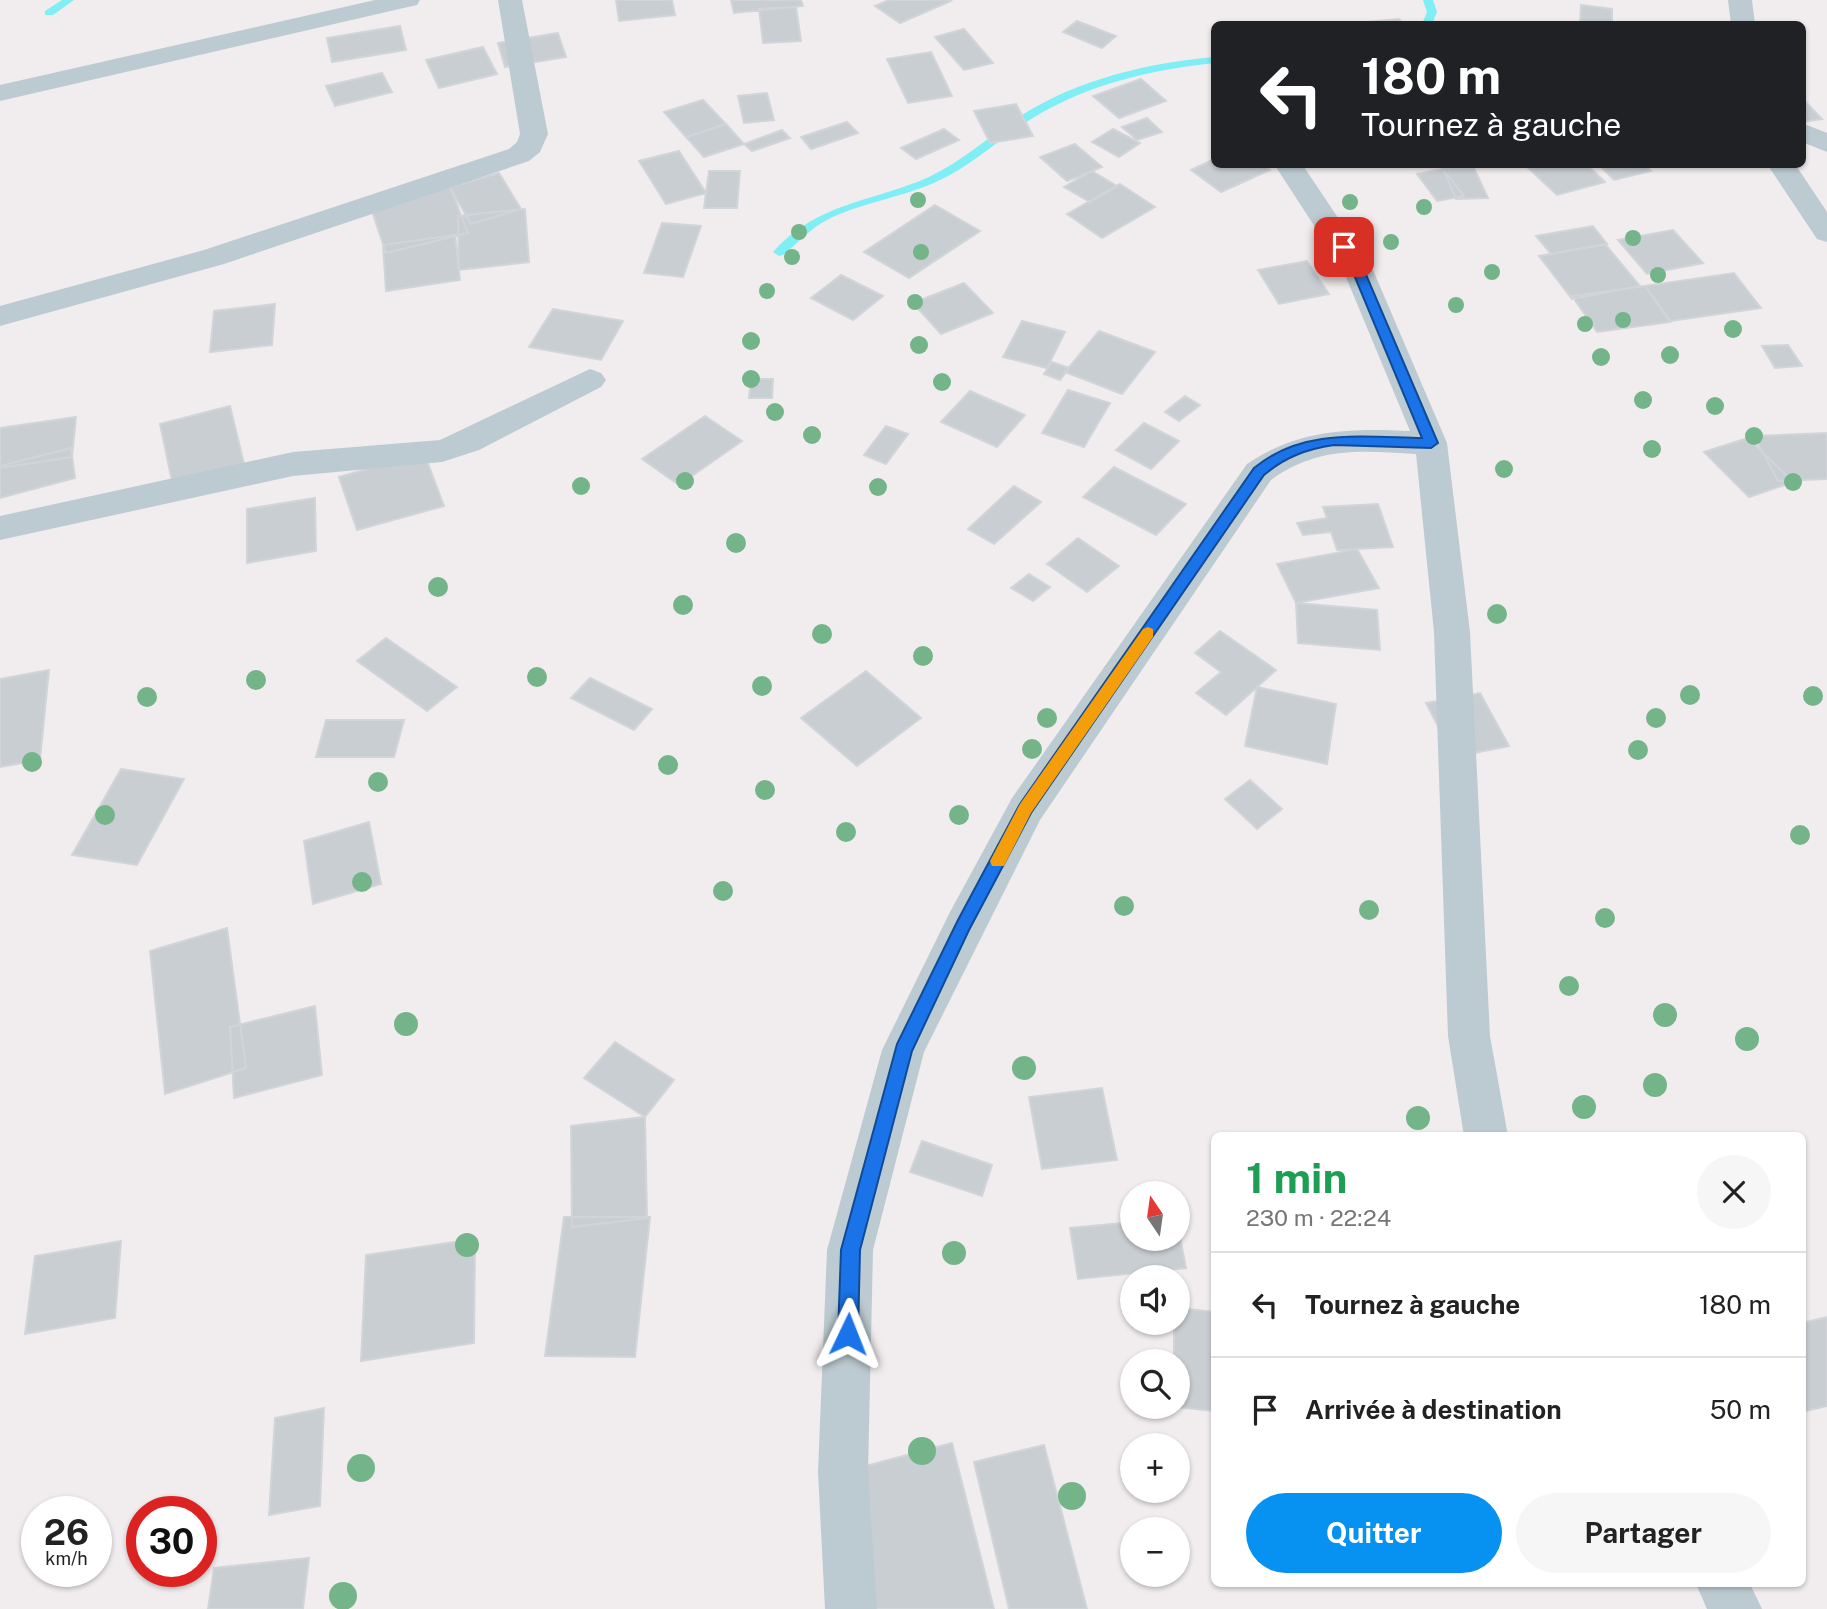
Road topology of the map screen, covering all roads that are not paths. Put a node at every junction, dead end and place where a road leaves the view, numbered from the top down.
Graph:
1 (408, 0) edge
2 (510, 0) edge
3 (1740, 0) edge
4 (1743, 21) edge
5 (0, 93) edge
6 (1806, 133) edge
7 (1827, 144) edge
8 (1291, 168) edge
9 (1784, 168) edge
10 (1827, 233) edge
11 (0, 316) edge
12 (590, 380) dead end
13 (1431, 443) junction
14 (0, 528) edge
15 (1485, 1132) edge
16 (1724, 1587) edge
17 (851, 1609) edge
18 (1736, 1609) edge

1 - 5 street
2 - 11 street
3 - 4 street
6 - 7 street
8 - 13 street
9 - 10 street
12 - 14 street
13 - 15 street
13 - 17 street
16 - 18 street

